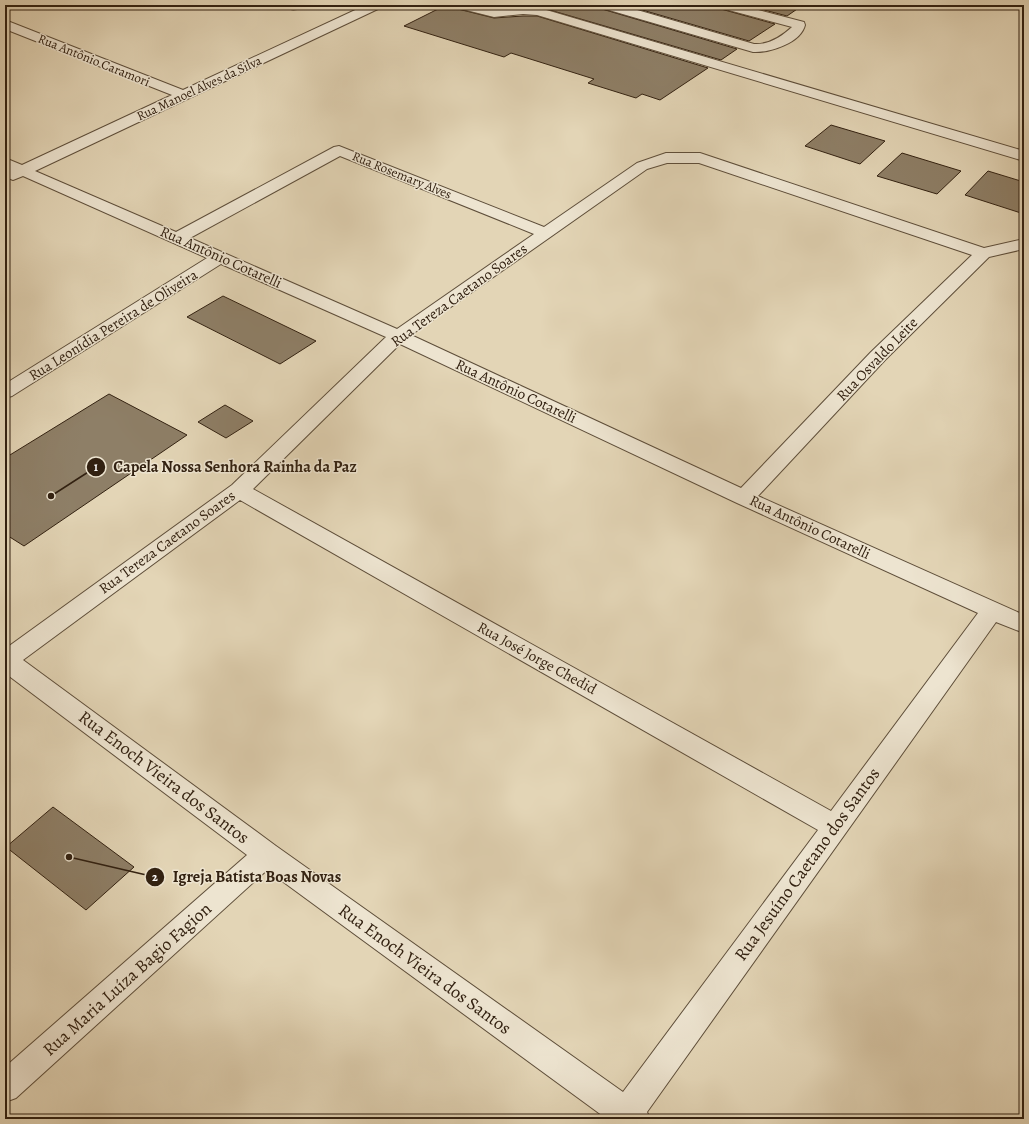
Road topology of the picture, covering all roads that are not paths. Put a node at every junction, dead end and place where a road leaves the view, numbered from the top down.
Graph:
1 (376, 5) edge
2 (462, 5) edge
3 (606, 5) edge
4 (725, 5) edge
5 (5, 24) edge
6 (183, 95) junction
7 (1024, 156) edge
8 (5, 163) edge
9 (22, 170) junction
10 (5, 179) edge
11 (546, 233) junction
12 (178, 238) junction
13 (1024, 244) edge
14 (983, 253) junction
15 (221, 257) junction
16 (398, 336) junction
17 (5, 392) edge
18 (239, 490) junction
19 (744, 498) junction
20 (992, 611) junction
21 (1024, 625) edge
22 (5, 660) edge
23 (834, 826) junction
24 (266, 854) junction
25 (5, 1087) edge
26 (628, 1117) edge

1 - 6 street, Rua Manoel Alves da Silva
2 - 7 street
3 - 4 street
5 - 6 street, Rua Antônio Caramori
6 - 9 street, Rua Manoel Alves da Silva
8 - 9 street, Rua Antônio Cotarelli
9 - 10 street, Rua Manoel Alves da Silva
9 - 12 street, Rua Antônio Cotarelli
11 - 12 street, Rua Rosemary Alves
11 - 14 street, Rua Tereza Caetano Soares
11 - 16 street, Rua Tereza Caetano Soares
12 - 15 street, Rua Antônio Cotarelli
13 - 14 street
14 - 19 street, Rua Osvaldo Leite
15 - 16 street, Rua Antônio Cotarelli
15 - 17 street, Rua Leonídia Pereira de Oliveira
16 - 18 street, Rua Tereza Caetano Soares
16 - 19 street, Rua Antônio Cotarelli
18 - 22 street, Rua Tereza Caetano Soares
18 - 23 street, Rua José Jorge Chedid
19 - 20 street, Rua Antônio Cotarelli
20 - 21 street, Rua Antônio Cotarelli
20 - 23 street, Rua Jesuíno Caetano dos Santos
22 - 24 street, Rua Enoch Vieira dos Santos
23 - 26 street, Rua Jesuíno Caetano dos Santos
24 - 25 street, Rua Maria Luíza Bagio Fagion
24 - 26 street, Rua Enoch Vieira dos Santos

